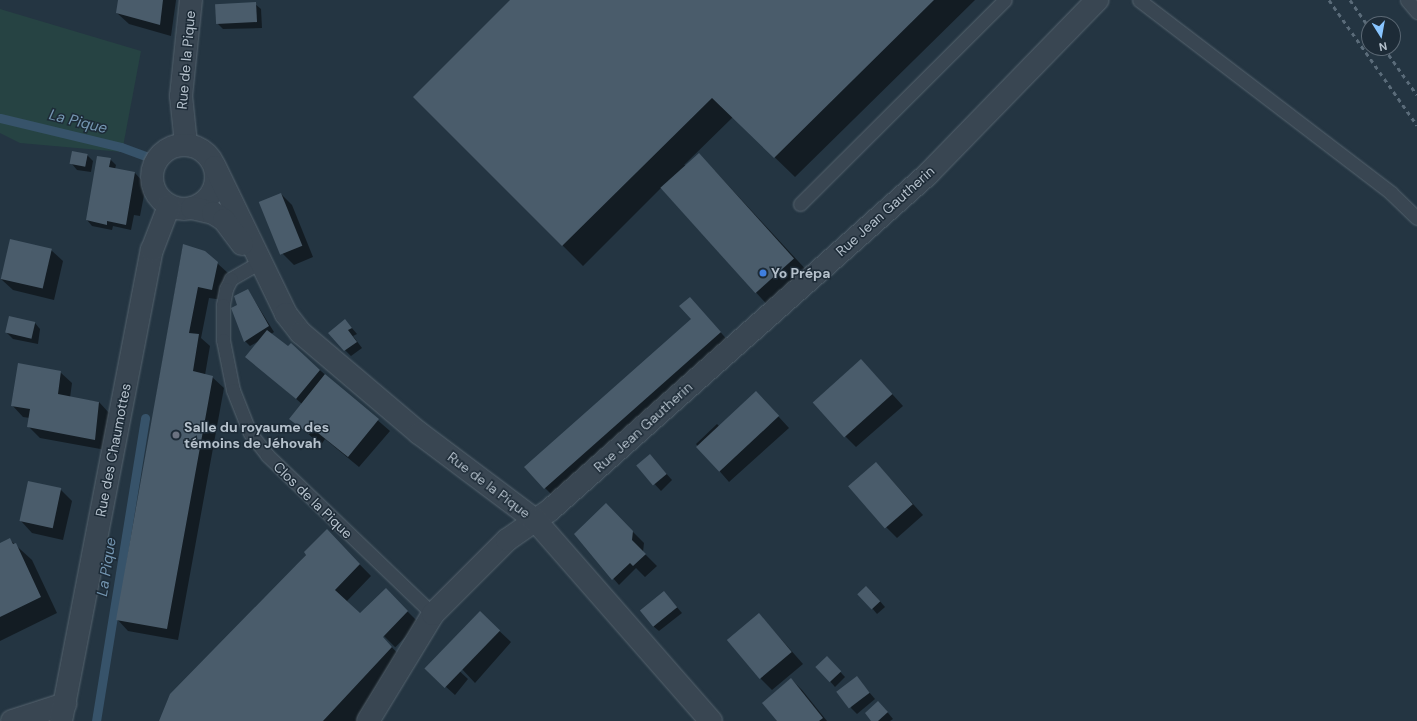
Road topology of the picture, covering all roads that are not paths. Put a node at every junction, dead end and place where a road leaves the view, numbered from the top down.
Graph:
1 (192, 0) edge
2 (1005, 0) edge
3 (1097, 0) edge
4 (1139, 0) edge
5 (1407, 0) edge
6 (1417, 12) edge
7 (186, 144) junction
8 (215, 167) junction
9 (800, 204) dead end
10 (169, 206) junction
11 (192, 208) junction
12 (1417, 218) edge
13 (260, 262) junction
14 (535, 520) junction
15 (433, 614) junction
16 (63, 713) edge
17 (12, 721) edge
18 (368, 721) edge
19 (711, 721) edge

1 - 7 street, Rue de la Pique
2 - 9 lane
3 - 14 street, Rue Jean Gautherin
4 - 12 lane
5 - 6 lane
7 - 8 street
7 - 10 street
8 - 11 street
8 - 13 street, Rue de la Pique
10 - 11 street
10 - 16 street, Rue des Chaumottes
11 - 13 street, Rue de la Pique
13 - 14 street, Rue de la Pique
13 - 15 lane, Clos de la Pique
14 - 15 street, Rue Jean Gautherin
14 - 19 street, Rue de la Pique
15 - 18 street, Rue Jean Gautherin
16 - 17 street

